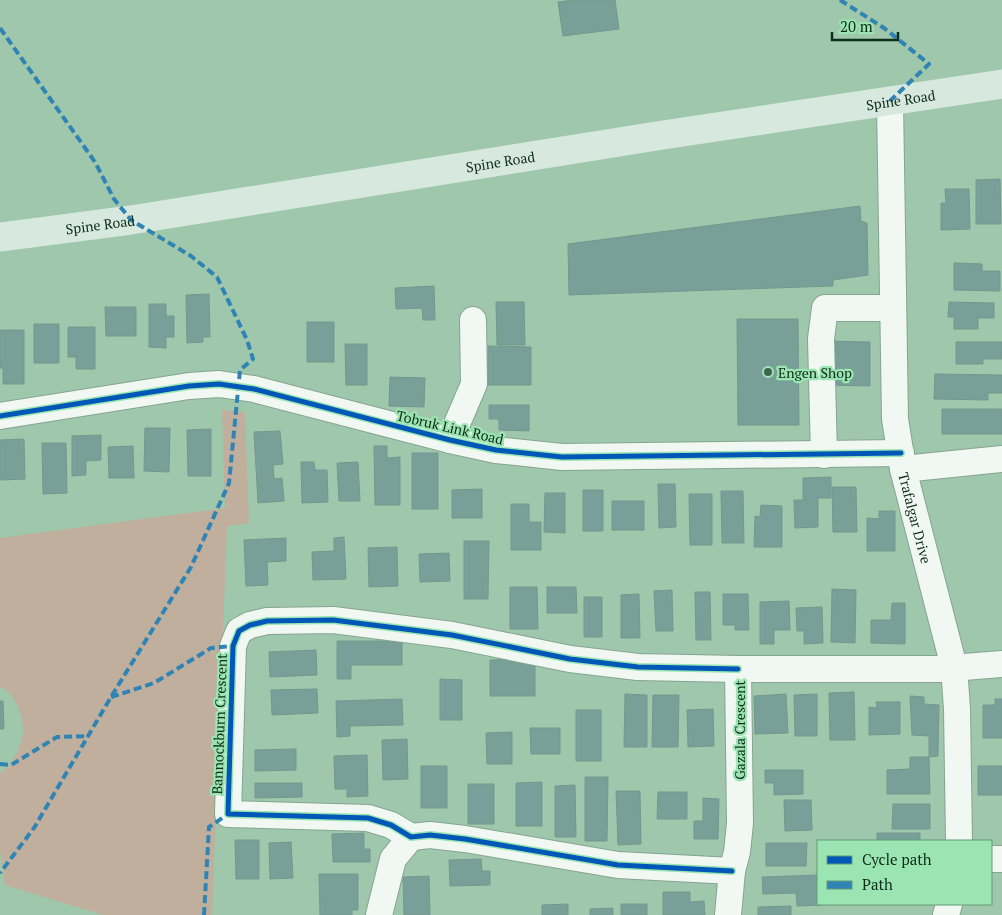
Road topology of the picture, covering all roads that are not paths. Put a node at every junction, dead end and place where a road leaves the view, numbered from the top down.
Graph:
1 (1002, 84) edge
2 (890, 101) junction
3 (0, 237) edge
4 (894, 308) junction
5 (473, 320) dead end
6 (0, 416) edge
7 (450, 440) junction
8 (824, 455) junction
9 (1002, 459) edge
10 (902, 461) junction
11 (1002, 664) edge
12 (954, 667) junction
13 (738, 669) junction
14 (411, 837) junction
15 (959, 840) edge
16 (732, 870) junction
17 (379, 915) edge
18 (728, 915) edge

1 - 2 main road, Spine Road
2 - 3 main road, Spine Road
2 - 4 street, Trafalgar Drive
4 - 8 street
4 - 10 street, Trafalgar Drive
5 - 7 street
6 - 7 street, Tobruk Link Road
7 - 8 street, Tobruk Link Road
8 - 10 street, Tobruk Link Road
9 - 10 street, Tobruk Link Road
10 - 12 street, Trafalgar Drive
11 - 12 street, Gazala Crescent
12 - 13 street, Gazala Crescent
12 - 15 street, Trafalgar Drive
13 - 14 street, Bannockburn Crescent
13 - 16 street, Gazala Crescent
14 - 16 street
14 - 17 street
16 - 18 street, Gazala Crescent

